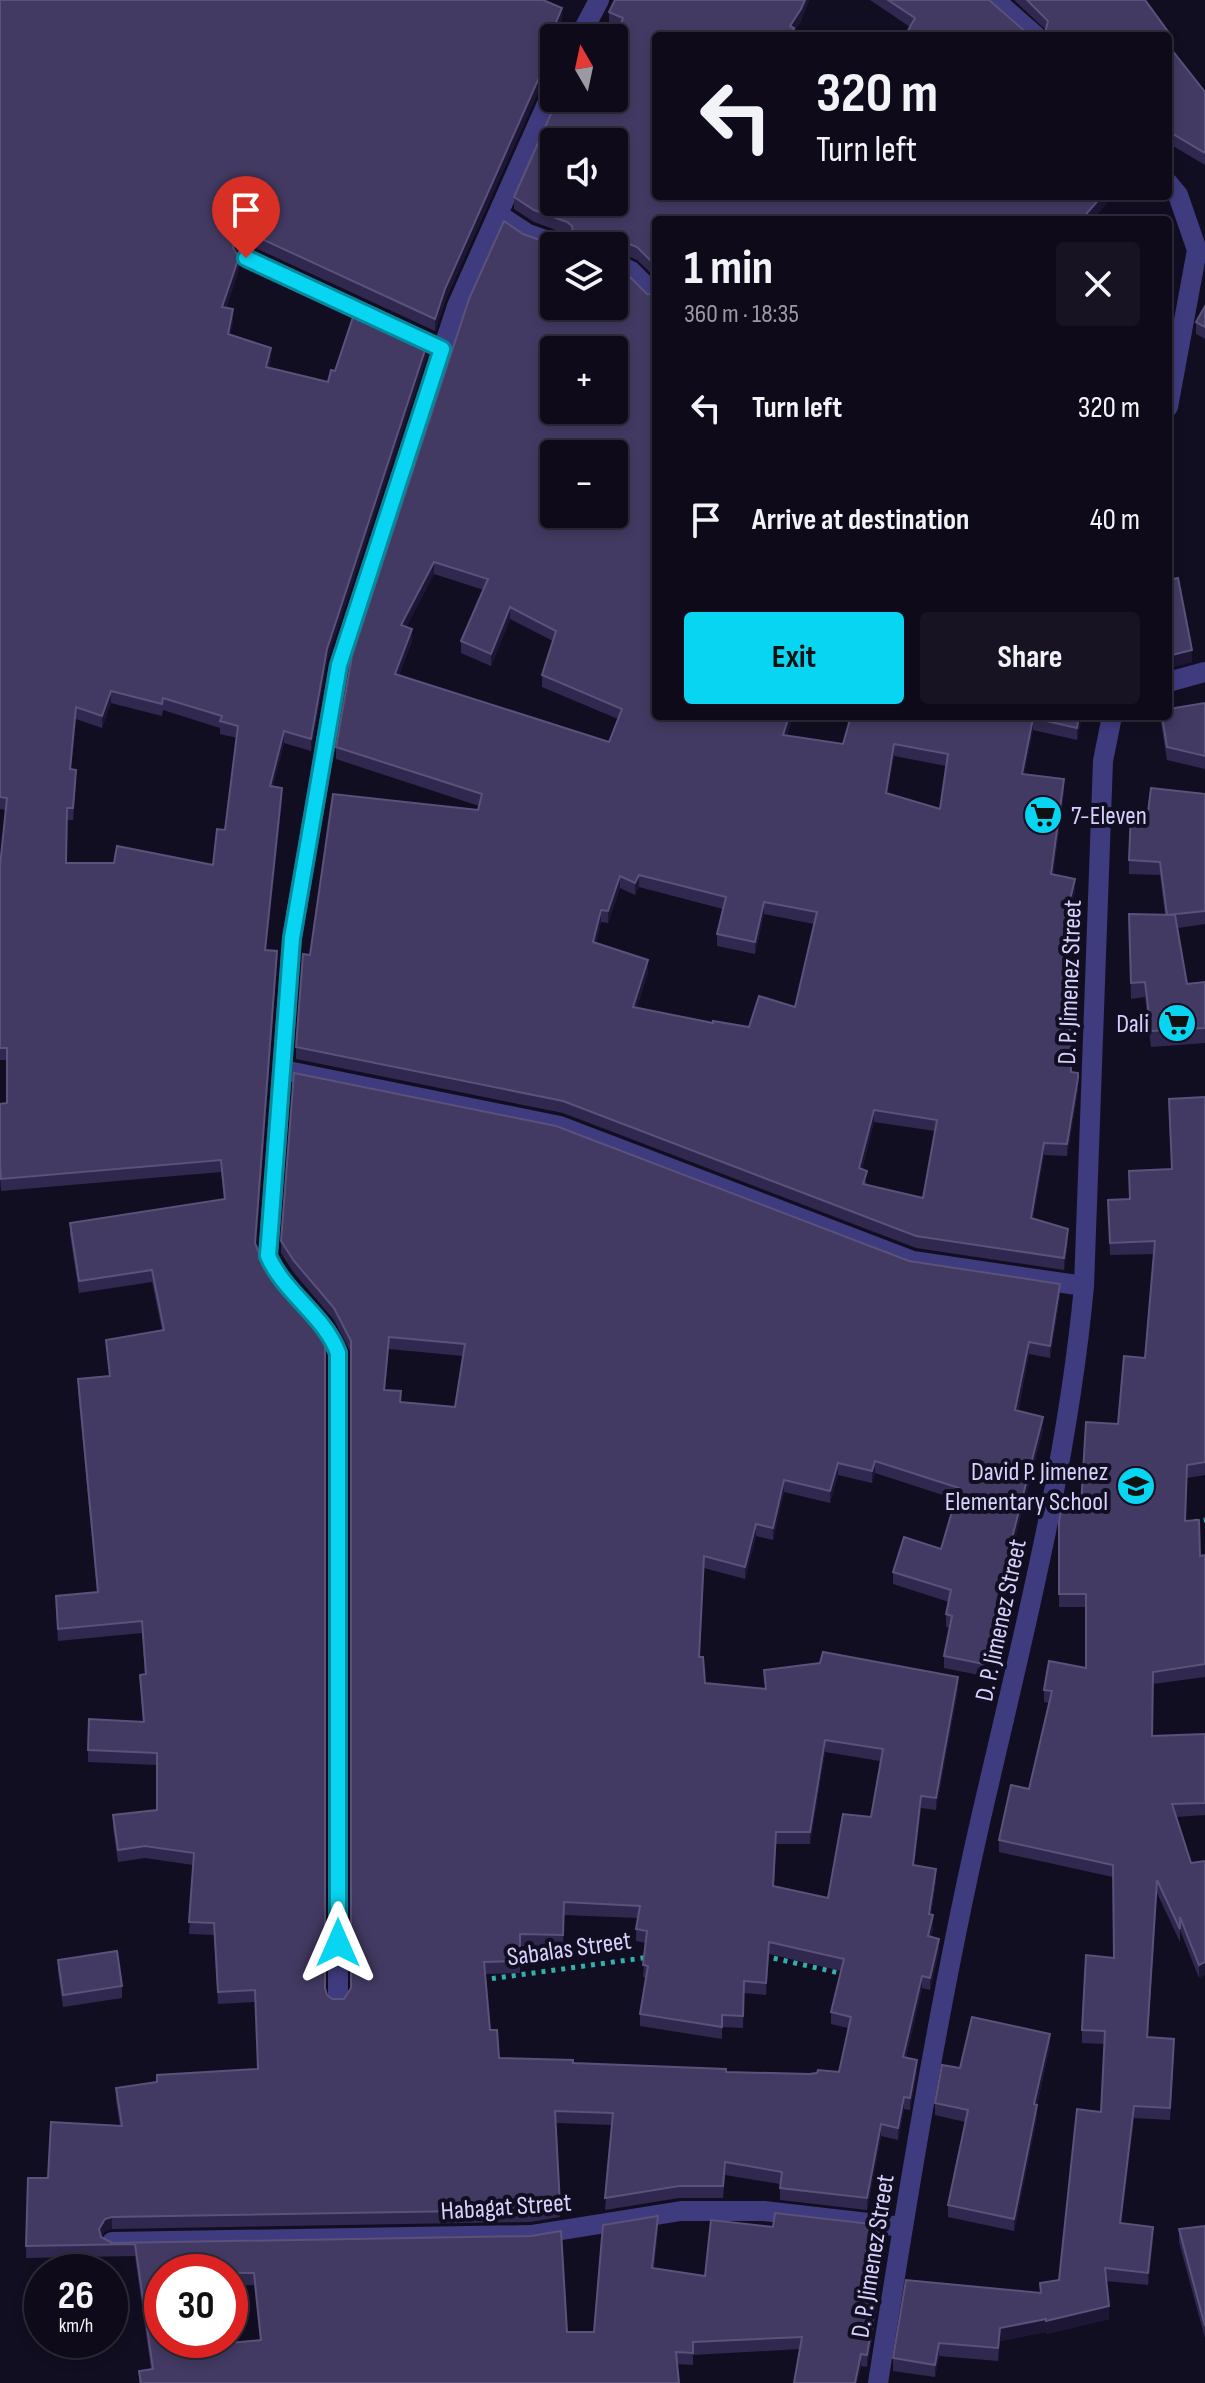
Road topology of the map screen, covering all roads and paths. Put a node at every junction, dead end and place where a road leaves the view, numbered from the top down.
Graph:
1 (599, 0) edge
2 (995, 0) edge
3 (586, 24) edge
4 (1031, 32) edge
5 (544, 112) edge
6 (1172, 188) edge
7 (499, 215) junction
8 (540, 238) edge
9 (246, 258) dead end
10 (628, 270) edge
11 (652, 292) edge
12 (442, 349) junction
13 (1172, 385) edge
14 (1205, 672) edge
15 (1172, 681) edge
16 (1111, 720) edge
17 (283, 1070) junction
18 (1084, 1286) junction
19 (1205, 1520) edge
20 (1185, 1524) edge
21 (750, 1955) edge
22 (659, 1956) edge
23 (855, 1977) edge
24 (476, 1981) edge
25 (338, 2000) edge
26 (903, 2227) junction
27 (112, 2242) edge
28 (878, 2383) edge

1 - 3 street
2 - 4 street
5 - 7 street
6 - 13 street
7 - 8 street
7 - 12 street
9 - 12 street
10 - 11 street
12 - 17 street
14 - 15 street
16 - 18 street, D. P. Jimenez Street
17 - 18 street
17 - 25 street
18 - 26 street, D. P. Jimenez Street
19 - 20 path
21 - 23 path
22 - 24 path, Sabalas Street
26 - 27 street, Habagat Street
26 - 28 street, D. P. Jimenez Street

